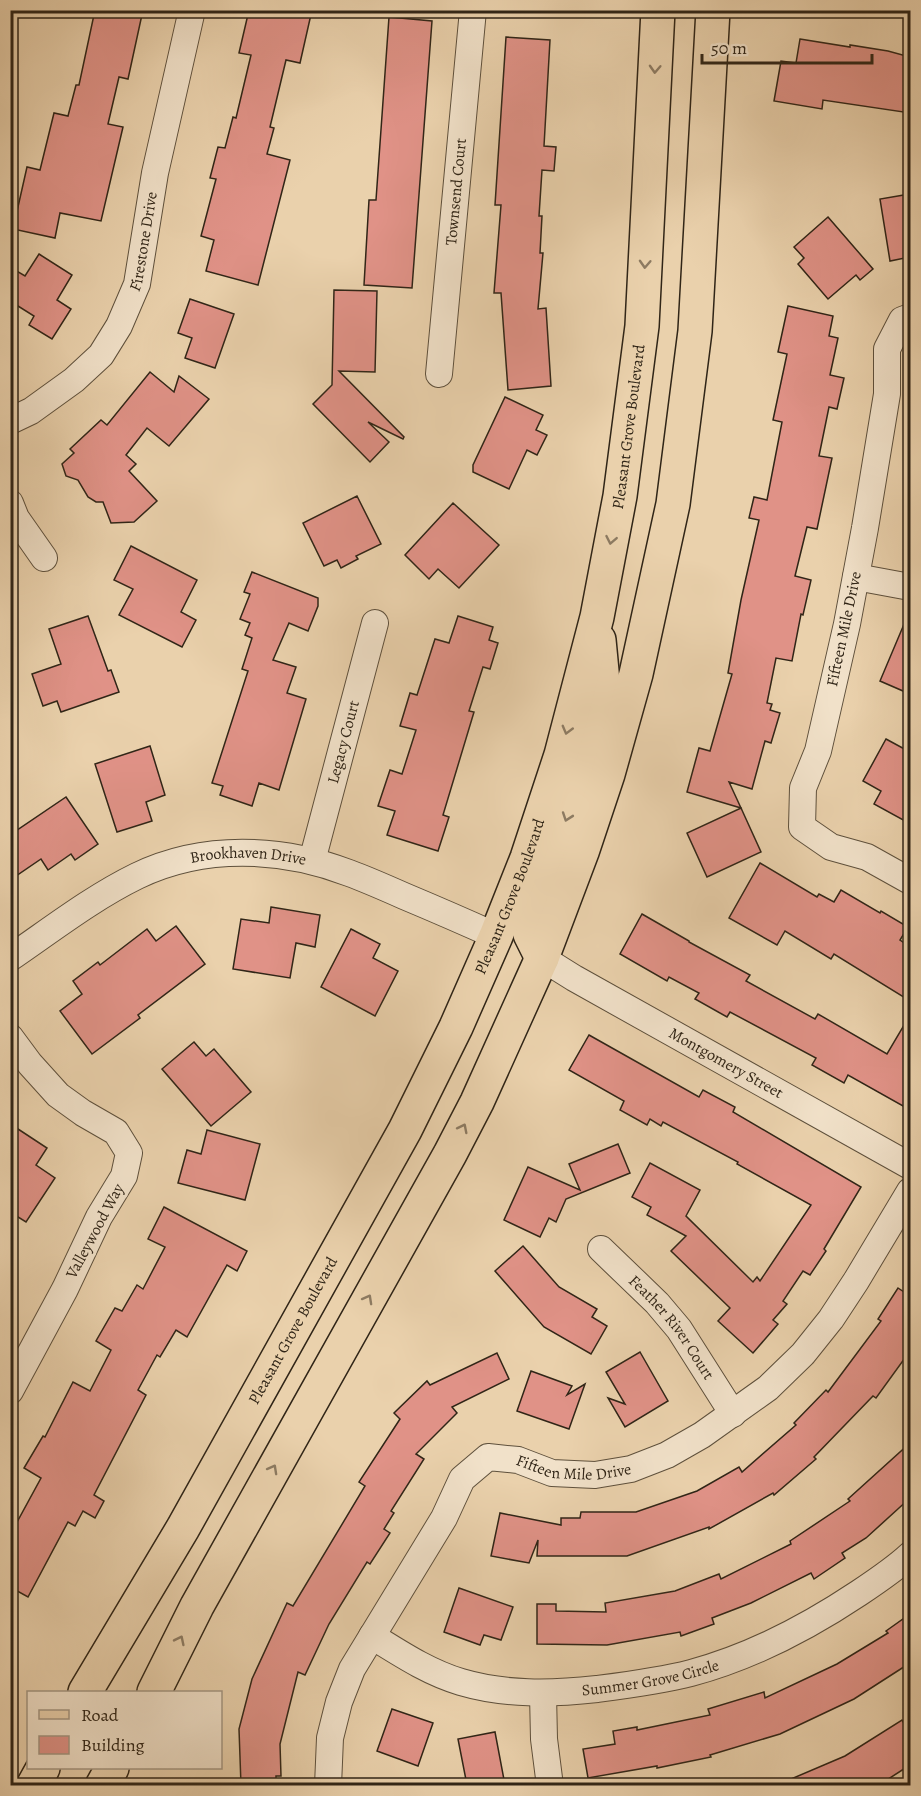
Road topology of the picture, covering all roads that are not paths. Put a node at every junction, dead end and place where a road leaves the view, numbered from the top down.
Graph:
1 (192, 10) edge
2 (473, 10) edge
3 (658, 10) edge
4 (713, 10) edge
5 (910, 317) edge
6 (439, 374) dead end
7 (10, 421) edge
8 (10, 503) edge
9 (44, 558) dead end
10 (856, 577) junction
11 (910, 587) edge
12 (597, 617) junction
13 (375, 624) dead end
14 (312, 861) junction
15 (910, 881) edge
16 (496, 936) junction
17 (10, 958) edge
18 (542, 958) junction
19 (10, 1037) edge
20 (910, 1166) edge
21 (910, 1191) edge
22 (601, 1249) dead end
23 (10, 1391) edge
24 (733, 1414) junction
25 (910, 1555) edge
26 (372, 1636) junction
27 (86, 1691) edge
28 (155, 1691) edge
29 (543, 1694) junction
30 (42, 1769) edge
31 (111, 1769) edge
32 (33, 1785) edge
33 (102, 1785) edge
34 (328, 1785) edge
35 (550, 1785) edge

1 - 7 street, Firestone Drive
2 - 6 street, Townsend Court
3 -> 12 main road, Pleasant Grove Boulevard
4 - 18 main road
5 - 10 street, Fifteen Mile Drive
8 - 9 street
10 - 11 street
10 - 15 street, Fifteen Mile Drive
12 -> 16 main road, Pleasant Grove Boulevard
12 -> 18 main road
13 - 14 street, Legacy Court
14 - 16 street, Brookhaven Drive
14 - 17 street, Brookhaven Drive
16 - 27 main road, Pleasant Grove Boulevard
18 - 20 street, Montgomery Street
28 -> 18 main road
19 - 23 street, Valleywood Way
21 - 24 street, Fifteen Mile Drive
22 - 24 street, Feather River Court
24 - 26 street, Fifteen Mile Drive
25 - 29 street, Summer Grove Circle
26 - 29 street, Summer Grove Circle
26 - 34 street, Fifteen Mile Drive
29 - 35 street
30 - 32 main road
31 - 33 main road

